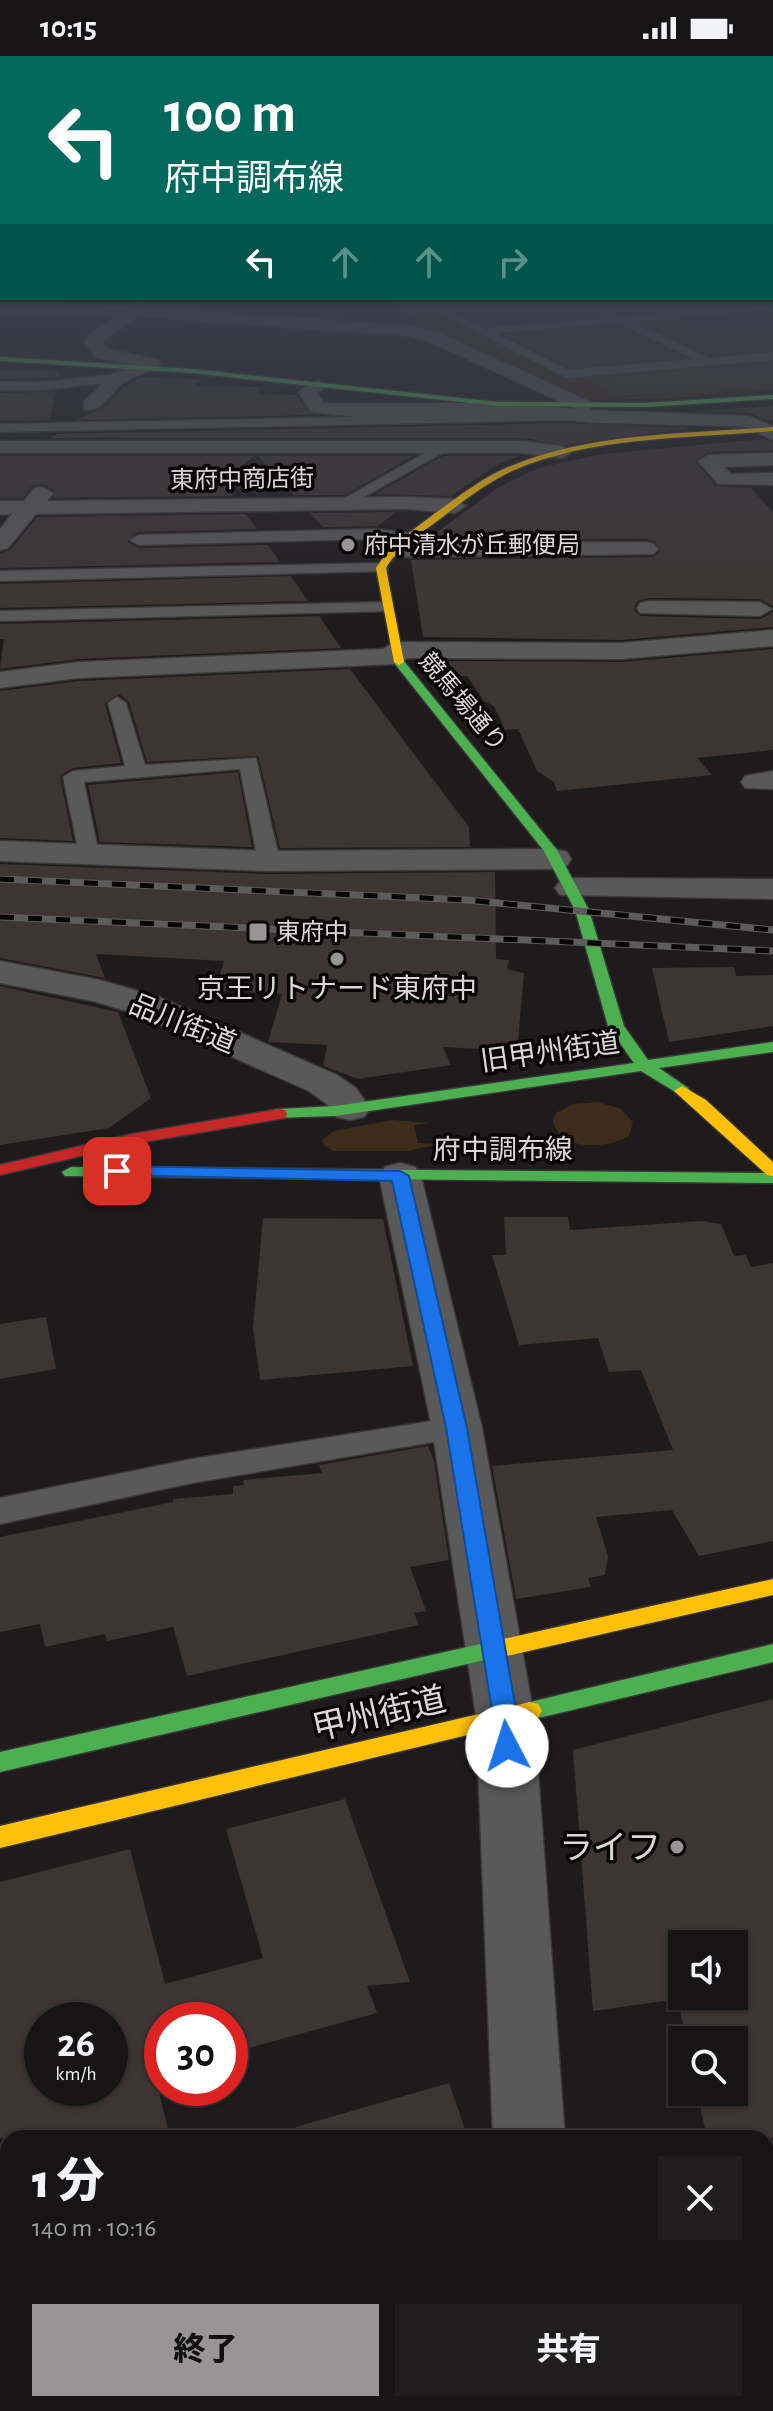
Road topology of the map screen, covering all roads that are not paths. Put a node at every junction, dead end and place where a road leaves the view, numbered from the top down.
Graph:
1 (87, 404) edge
2 (315, 404) edge
3 (575, 404) edge
4 (690, 404) edge
5 (83, 407) dead end
6 (592, 412) junction
7 (15, 413) dead end
8 (0, 414) edge
9 (0, 428) edge
10 (94, 429) junction
11 (770, 431) edge
12 (0, 447) edge
13 (80, 447) junction
14 (444, 448) junction
15 (562, 452) junction
16 (773, 459) edge
17 (63, 467) dead end
18 (348, 475) dead end
19 (394, 475) junction
20 (28, 476) dead end
21 (773, 479) edge
22 (343, 503) junction
23 (455, 506) junction
24 (139, 507) junction
25 (0, 508) edge
26 (29, 508) junction
27 (138, 540) junction
28 (0, 543) edge
29 (646, 549) dead end
30 (394, 552) junction
31 (137, 573) junction
32 (0, 576) edge
33 (385, 607) junction
34 (649, 608) dead end
35 (707, 608) junction
36 (760, 609) dead end
37 (0, 616) edge
38 (773, 638) edge
39 (723, 640) junction
40 (396, 653) junction
41 (0, 680) edge
42 (117, 703) dead end
43 (137, 772) junction
44 (0, 851) edge
45 (88, 854) junction
46 (555, 859) junction
47 (269, 861) junction
48 (572, 888) junction
49 (773, 889) edge
50 (0, 972) edge
51 (773, 1047) edge
52 (644, 1066) junction
53 (342, 1110) junction
54 (289, 1135) dead end
55 (256, 1157) dead end
56 (0, 1170) edge
57 (773, 1171) edge
58 (234, 1172) junction
59 (400, 1176) junction
60 (0, 1177) edge
61 (773, 1178) edge
62 (457, 1428) junction
63 (0, 1511) edge
64 (773, 1587) edge
65 (493, 1651) junction
66 (773, 1653) edge
67 (505, 1716) junction
68 (0, 1762) edge
69 (0, 1837) edge
70 (529, 2130) edge

1 - 5 street
2 - 6 street
3 - 6 street
4 - 6 main road
6 - 10 lane
6 - 11 street
7 - 8 lane
9 - 10 lane
10 - 13 street
11 - 15 main road
12 - 13 street
13 - 14 street
13 - 17 street
14 - 15 street
14 - 19 lane
15 - 23 main road
16 - 21 street
18 - 19 street
19 - 22 lane
20 - 26 street
22 - 23 street, 東府中商店街
22 - 24 street, 東府中商店街
23 - 30 main road
24 - 26 street, 東府中商店街
24 - 27 lane
25 - 26 street, 東府中商店街
26 - 28 street
27 - 30 lane
27 - 31 lane
29 - 30 street
30 - 31 lane
30 - 33 main road, 競馬場通り
31 - 32 lane
33 - 37 lane
33 - 40 main road, 競馬場通り
34 - 35 street
35 - 36 street
35 - 39 street
38 - 39 street
39 - 40 street
40 - 41 street
40 - 46 main road, 競馬場通り
42 - 43 lane
43 - 45 lane
43 - 47 lane
44 - 45 street
45 - 47 street
46 - 47 street
46 - 48 main road, 競馬場通り
48 - 49 street
48 - 52 main road, 競馬場通り
50 - 53 street, 品川街道
51 - 52 main road, 旧甲州街道
52 - 53 main road, 旧甲州街道
52 - 57 main road
53 - 54 main road
53 - 56 main road
55 - 58 main road
58 - 59 main road, 府中調布線
58 - 60 main road
59 - 61 main road, 府中調布線
59 - 62 street
62 - 63 lane
62 - 65 street
64 - 65 main road, 甲州街道
65 - 67 street
65 - 68 main road, 甲州街道
66 - 67 main road, 甲州街道
67 - 69 main road, 甲州街道
67 - 70 street

